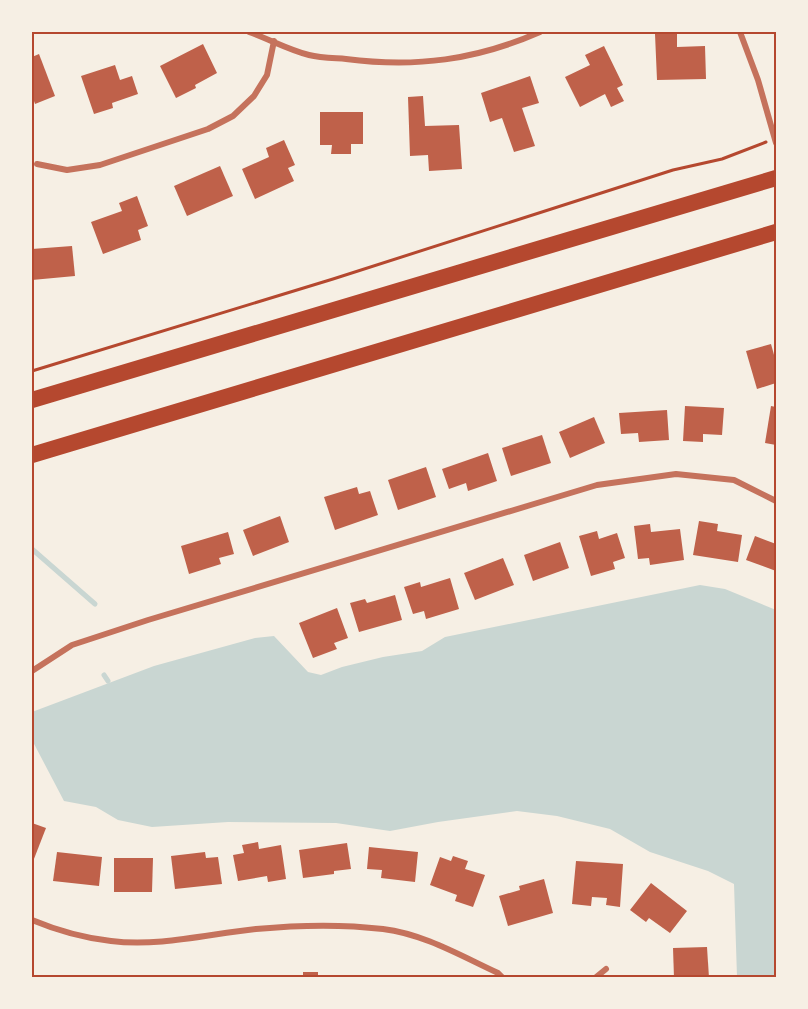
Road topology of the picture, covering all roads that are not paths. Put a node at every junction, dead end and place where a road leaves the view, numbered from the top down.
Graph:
1 (249, 32) edge
2 (540, 32) edge
3 (741, 32) edge
4 (274, 41) junction
5 (776, 141) edge
6 (37, 164) dead end
7 (777, 178) edge
8 (777, 232) edge
9 (32, 400) edge
10 (32, 455) edge
11 (777, 501) edge
12 (32, 671) edge
13 (32, 920) edge
14 (606, 969) dead end
15 (503, 978) edge
16 (595, 978) edge

1 - 4 street
2 - 4 street
3 - 5 street
4 - 6 street
7 - 9 highway
8 - 10 highway
11 - 12 street
13 - 15 street
14 - 16 street

